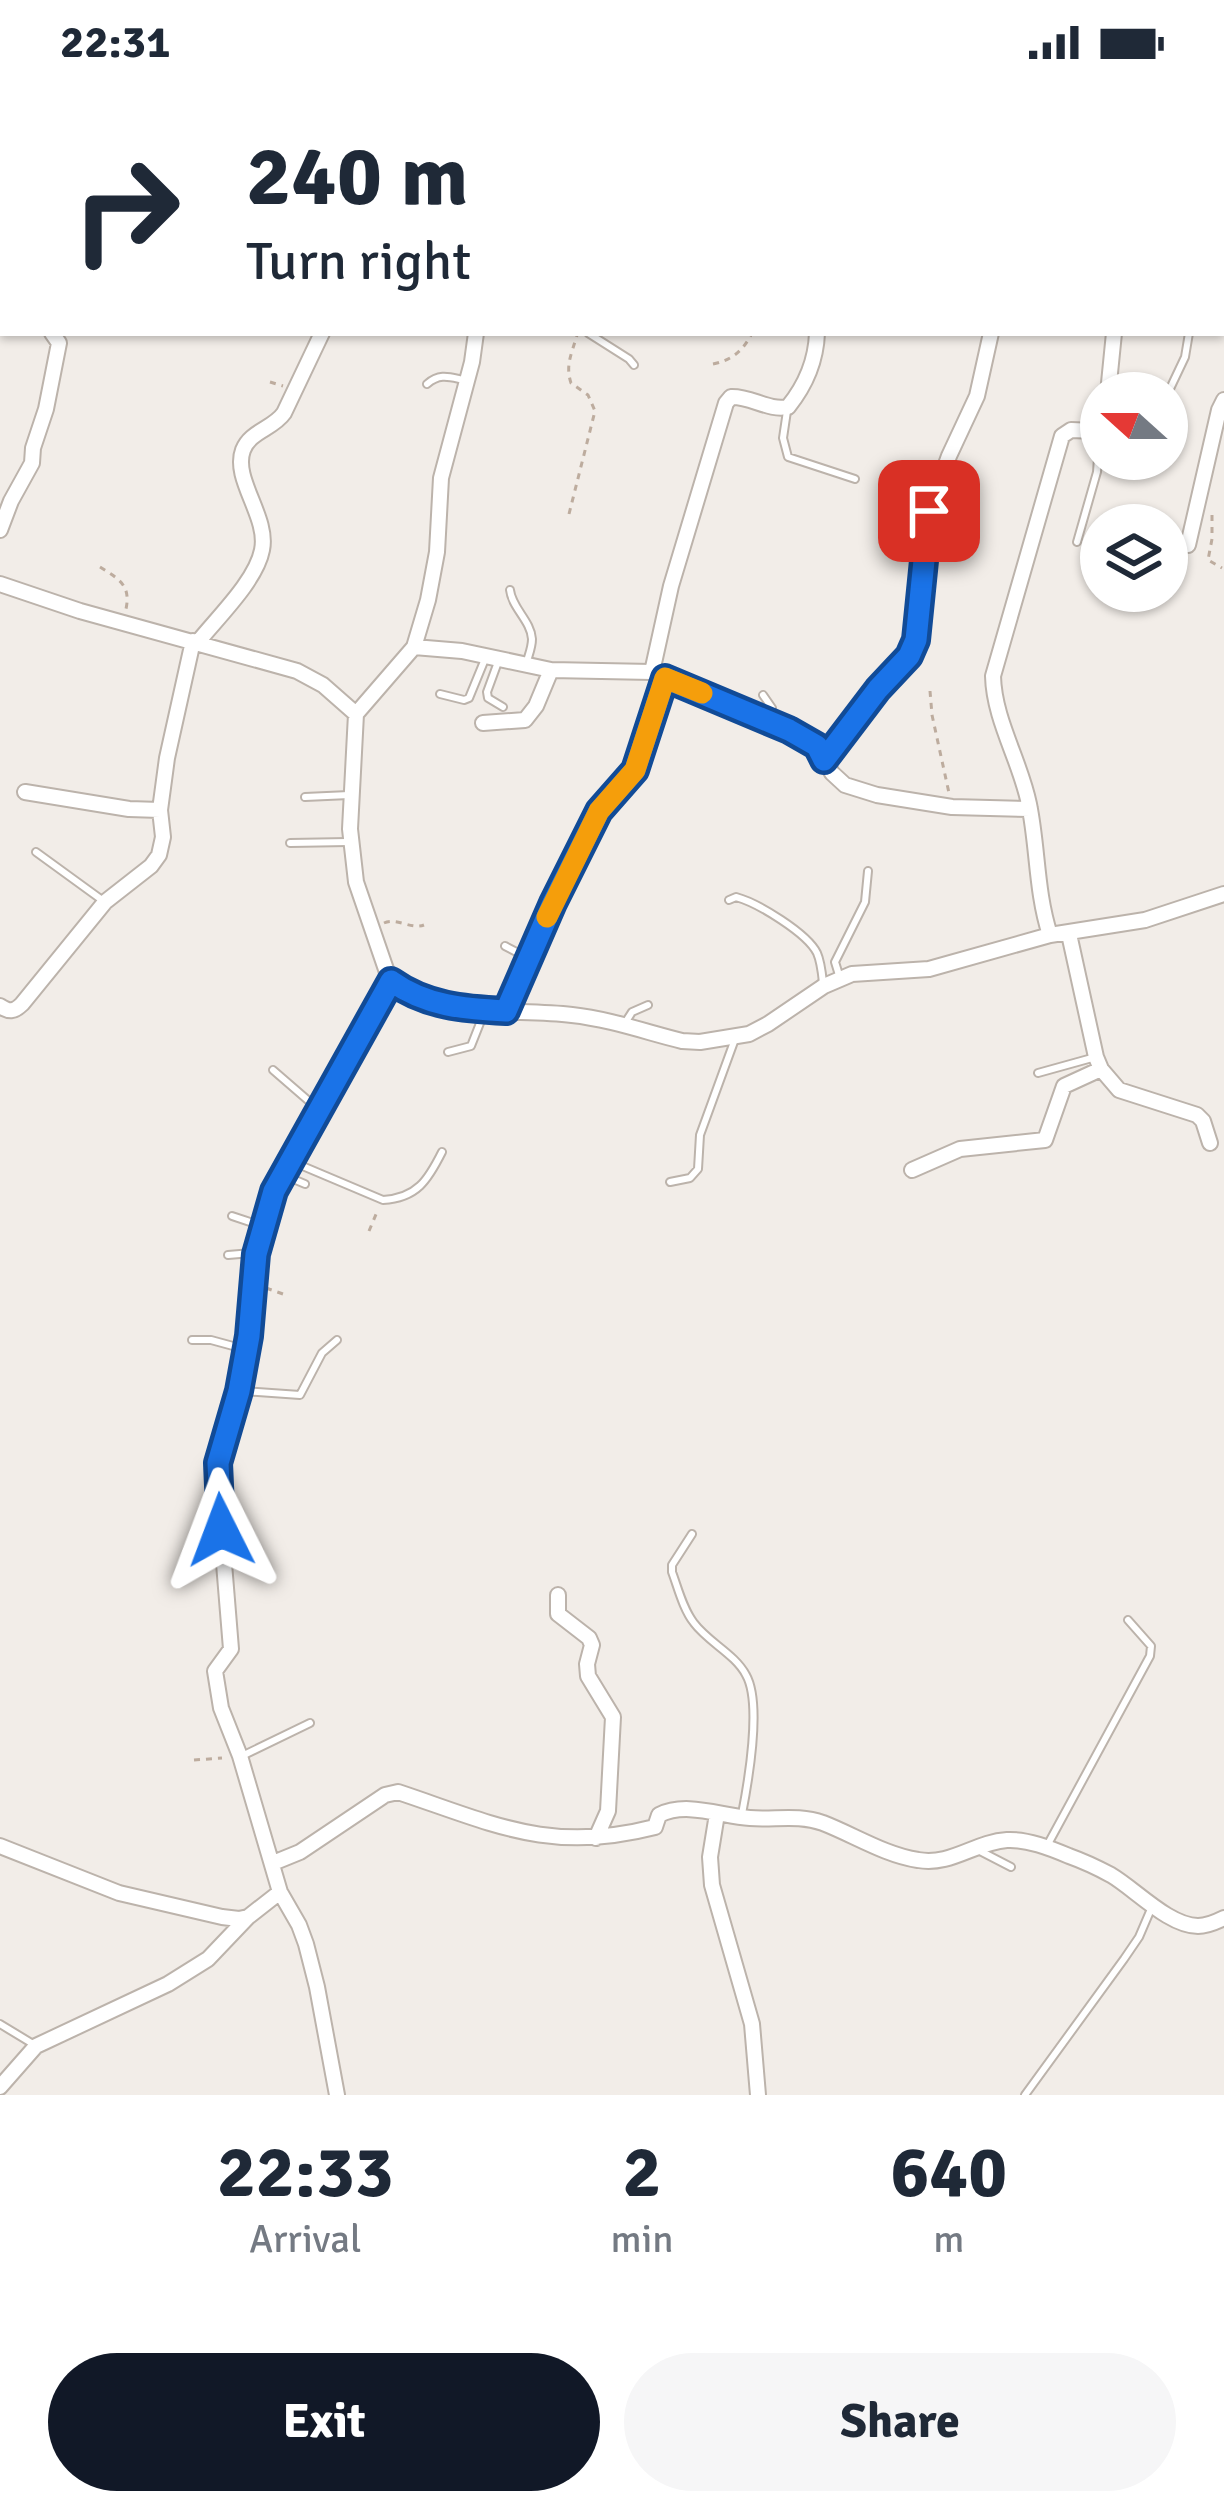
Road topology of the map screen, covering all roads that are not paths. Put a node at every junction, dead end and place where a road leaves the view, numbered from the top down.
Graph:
1 (54, 336) edge
2 (321, 336) edge
3 (476, 336) edge
4 (592, 336) edge
5 (817, 336) edge
6 (991, 336) edge
7 (1114, 336) edge
8 (1188, 336) edge
9 (634, 365) dead end
10 (1110, 372) edge
11 (1178, 372) edge
12 (468, 381) junction
13 (427, 384) dead end
14 (1224, 400) edge
15 (788, 407) junction
16 (1080, 430) edge
17 (855, 479) dead end
18 (1095, 480) edge
19 (0, 530) edge
20 (1077, 542) dead end
21 (1188, 545) dead end
22 (0, 584) edge
23 (510, 590) dead end
24 (195, 642) junction
25 (414, 646) junction
26 (493, 657) junction
27 (526, 664) junction
28 (551, 670) junction
29 (659, 675) junction
30 (440, 694) dead end
31 (763, 695) dead end
32 (503, 707) dead end
33 (356, 714) junction
34 (766, 720) junction
35 (483, 724) dead end
36 (824, 760) junction
37 (25, 792) dead end
38 (352, 795) junction
39 (305, 797) dead end
40 (1030, 808) junction
41 (160, 810) junction
42 (352, 842) junction
43 (290, 843) dead end
44 (36, 852) dead end
45 (868, 871) dead end
46 (1224, 894) edge
47 (729, 900) dead end
48 (105, 902) junction
49 (1070, 934) junction
50 (1049, 935) junction
51 (505, 946) dead end
52 (529, 959) junction
53 (840, 979) junction
54 (391, 981) junction
55 (824, 986) junction
56 (649, 1005) dead end
57 (0, 1006) edge
58 (485, 1010) junction
59 (506, 1011) junction
60 (624, 1027) junction
61 (736, 1036) junction
62 (448, 1052) dead end
63 (1098, 1063) junction
64 (272, 1070) dead end
65 (1038, 1073) dead end
66 (318, 1108) junction
67 (1210, 1143) dead end
68 (442, 1153) dead end
69 (286, 1168) junction
70 (912, 1170) dead end
71 (670, 1181) dead end
72 (305, 1184) dead end
73 (232, 1216) dead end
74 (262, 1226) junction
75 (256, 1254) junction
76 (228, 1255) dead end
77 (192, 1340) dead end
78 (338, 1340) dead end
79 (247, 1350) junction
80 (239, 1391) junction
81 (692, 1534) dead end
82 (558, 1595) dead end
83 (1128, 1620) dead end
84 (310, 1723) dead end
85 (240, 1756) junction
86 (717, 1814) junction
87 (741, 1817) junction
88 (596, 1838) junction
89 (0, 1846) edge
90 (1046, 1847) junction
91 (977, 1850) junction
92 (273, 1863) junction
93 (1011, 1867) dead end
94 (280, 1892) junction
95 (1153, 1906) junction
96 (248, 1917) junction
97 (1224, 1918) edge
98 (0, 2024) edge
99 (36, 2046) junction
100 (0, 2087) edge
101 (336, 2094) edge
102 (758, 2095) edge
103 (1025, 2095) edge

1 - 19 street
2 - 24 street
3 - 12 street
4 - 9 lane
5 - 15 street
6 - 36 street
7 - 10 street
8 - 11 lane
12 - 13 lane
12 - 25 street
14 - 21 street
15 - 17 lane
15 - 29 street
16 - 40 street
18 - 20 lane
22 - 24 street
23 - 27 lane
24 - 33 street
24 - 41 street
25 - 26 street
25 - 33 street
26 - 27 street
26 - 30 lane
26 - 32 lane
27 - 28 street
28 - 29 street
28 - 35 street
29 - 34 street
29 - 52 street
31 - 34 lane
33 - 38 street
34 - 36 street
36 - 40 street
37 - 41 street
38 - 39 lane
38 - 42 street
40 - 50 street
41 - 48 street
42 - 43 lane
42 - 54 street
44 - 48 lane
45 - 53 lane
46 - 49 street
47 - 55 lane
48 - 57 street
49 - 50 street
49 - 63 street
50 - 53 street
51 - 52 lane
52 - 59 street
53 - 55 street
54 - 58 street
54 - 66 street
55 - 61 street
56 - 60 lane
58 - 59 street
58 - 62 lane
59 - 60 street
60 - 61 street
61 - 71 lane
63 - 65 lane
63 - 67 street
63 - 70 street
64 - 66 lane
66 - 69 street
68 - 69 lane
69 - 72 lane
69 - 74 street
73 - 74 lane
74 - 75 street
75 - 76 lane
75 - 79 street
77 - 79 lane
78 - 80 lane
79 - 80 street
80 - 85 street
81 - 87 lane
82 - 88 street
83 - 90 lane
84 - 85 lane
85 - 92 street
86 - 87 street
86 - 88 street
86 - 102 street
87 - 91 street
88 - 92 street
89 - 96 street
90 - 91 street
90 - 95 street
91 - 93 lane
92 - 94 street
94 - 96 street
94 - 101 street
95 - 97 street
95 - 103 lane
96 - 99 street
98 - 99 lane
99 - 100 street

